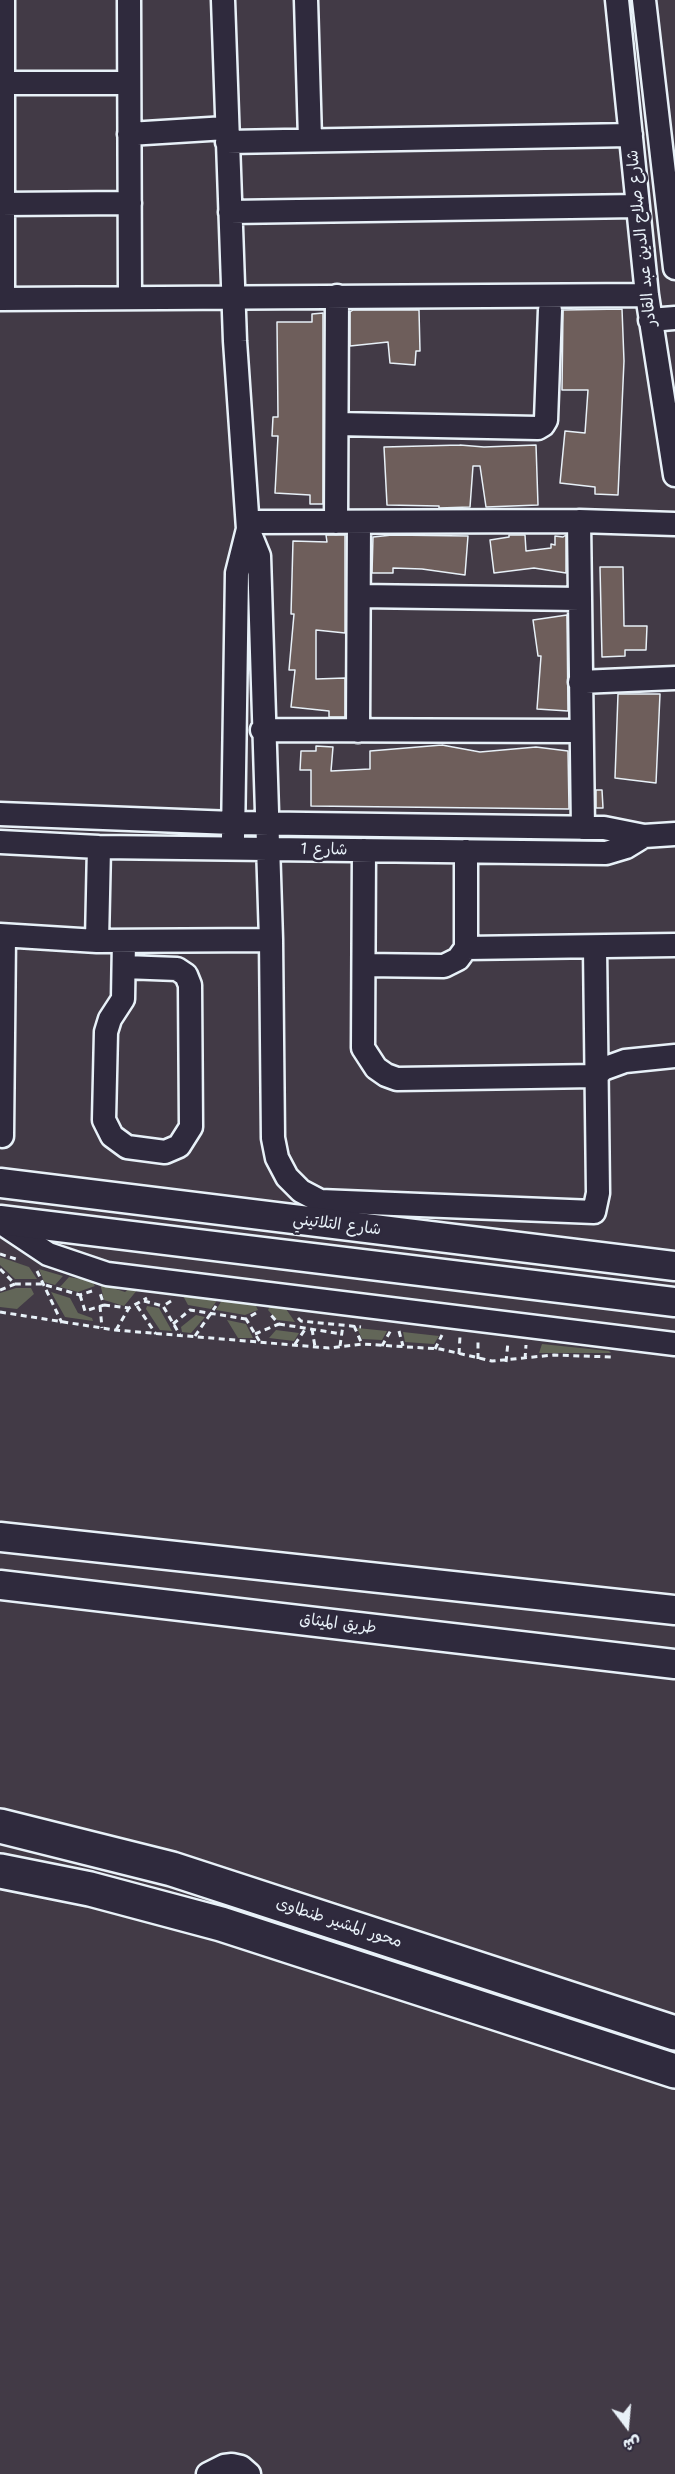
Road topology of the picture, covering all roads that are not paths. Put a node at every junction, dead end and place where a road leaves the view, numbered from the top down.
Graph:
1 (3, 0) edge
2 (129, 0) edge
3 (223, 0) edge
4 (306, 0) edge
5 (617, 0) edge
6 (644, 0) edge
7 (3, 83) junction
8 (129, 83) junction
9 (129, 134) junction
10 (226, 135) junction
11 (631, 135) junction
12 (310, 139) junction
13 (130, 203) junction
14 (2, 204) edge
15 (638, 206) junction
16 (230, 212) junction
17 (675, 268) edge
18 (647, 295) junction
19 (236, 296) junction
20 (338, 296) junction
21 (130, 298) junction
22 (1, 299) edge
23 (550, 310) dead end
24 (675, 318) edge
25 (650, 320) junction
26 (337, 424) junction
27 (675, 475) edge
28 (579, 521) junction
29 (336, 522) junction
30 (359, 522) junction
31 (675, 524) edge
32 (248, 526) junction
33 (359, 596) junction
34 (580, 599) junction
35 (675, 678) edge
36 (580, 682) junction
37 (262, 730) junction
38 (358, 730) junction
39 (581, 731) junction
40 (0, 814) edge
41 (233, 823) junction
42 (266, 823) junction
43 (583, 828) junction
44 (675, 834) edge
45 (644, 836) junction
46 (0, 842) edge
47 (99, 847) junction
48 (234, 849) junction
49 (267, 849) junction
50 (364, 850) junction
51 (466, 851) junction
52 (2, 935) edge
53 (271, 940) junction
54 (97, 941) junction
55 (124, 941) junction
56 (675, 945) edge
57 (466, 948) junction
58 (595, 948) junction
59 (364, 965) junction
60 (124, 967) junction
61 (675, 1056) edge
62 (596, 1077) junction
63 (2, 1136) dead end
64 (0, 1183) edge
65 (0, 1221) edge
66 (675, 1266) edge
67 (675, 1302) edge
68 (675, 1344) edge
69 (0, 1538) edge
70 (117, 1551) junction
71 (0, 1586) edge
72 (112, 1597) junction
73 (675, 1610) edge
74 (675, 1664) edge
75 (0, 1826) edge
76 (0, 1871) edge
77 (675, 2033) edge
78 (675, 2072) edge
79 (208, 2474) edge
80 (249, 2474) edge

1 - 7 street
2 - 8 street
3 - 10 street
4 - 12 street
5 - 11 street, شارع صلاح الدين عبد القادر
6 - 17 street, شارع صلاح الدين عبد القادر
7 - 8 street
7 - 14 street
8 - 9 street
9 - 10 street
9 - 13 street
10 - 12 street
10 - 16 street
11 - 12 street
11 - 15 street, شارع صلاح الدين عبد القادر
13 - 14 street
13 - 21 street
14 - 22 street
15 - 16 street
15 - 18 street, شارع صلاح الدين عبد القادر
16 - 19 street
18 - 20 street
18 - 25 street, شارع صلاح الدين عبد القادر
19 - 20 street
19 - 21 street
19 - 32 street
20 - 26 street
21 - 22 street
23 - 26 street
24 - 25 street
25 - 27 street, شارع صلاح الدين عبد القادر
26 - 29 street
28 - 30 street
28 - 31 street
28 - 34 street
29 - 30 street
29 - 32 street
30 - 33 street
32 - 37 street
32 - 41 street
33 - 34 street
33 - 38 street
34 - 36 street
35 - 36 street
36 - 39 street
37 - 38 street
37 - 42 street
38 - 39 street
39 - 43 street
40 - 41 street, شارع 1
41 - 42 street, شارع 1
41 - 48 street
42 - 43 street, شارع 1
42 - 49 street
43 - 45 street, شارع 1
44 - 45 street, شارع 1
45 - 51 street, شارع 1
46 - 47 street, شارع 1
47 - 48 street, شارع 1
47 - 54 street
48 - 49 street, شارع 1
49 - 50 street, شارع 1
49 - 53 street
50 - 51 street, شارع 1
50 - 59 street
51 - 57 street
52 - 54 street
52 - 63 street
53 - 55 street
53 - 62 street
54 - 55 street
55 - 60 street
56 - 58 street
57 - 58 street
57 - 59 street
58 - 62 street
59 - 62 street
60 - 60 street
61 - 62 street
64 - 66 main road, شارع التلاتيني
65 - 67 main road, شارع التلاتيني
65 - 68 street
69 - 70 main road
70 - 72 main road
70 - 73 main road
71 - 72 main road, طريق الميثاق
72 - 74 main road, طريق الميثاق
75 - 77 highway, محور المشير طنطاوى
76 - 78 highway
79 - 80 street

